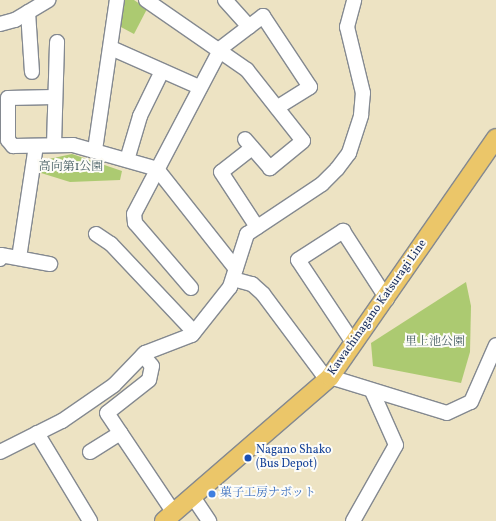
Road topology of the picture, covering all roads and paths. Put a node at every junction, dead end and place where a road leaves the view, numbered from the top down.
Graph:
1 (48, 0) edge
2 (117, 0) edge
3 (146, 0) edge
4 (225, 0) edge
5 (354, 0) edge
6 (28, 12) junction
7 (0, 24) edge
8 (249, 27) junction
9 (57, 42) dead end
10 (111, 48) junction
11 (221, 48) junction
12 (162, 71) junction
13 (32, 72) dead end
14 (199, 87) junction
15 (54, 97) junction
16 (277, 108) junction
17 (495, 140) edge
18 (54, 145) junction
19 (36, 146) junction
20 (95, 150) junction
21 (128, 160) junction
22 (157, 169) junction
23 (258, 227) junction
24 (96, 234) dead end
25 (19, 258) junction
26 (0, 259) edge
27 (50, 264) dead end
28 (235, 274) junction
29 (191, 288) dead end
30 (387, 298) junction
31 (194, 332) junction
32 (354, 344) junction
33 (496, 345) edge
34 (143, 355) junction
35 (328, 378) junction
36 (372, 391) junction
37 (37, 433) junction
38 (121, 433) junction
39 (0, 452) edge
40 (90, 452) dead end
41 (193, 497) junction
42 (169, 517) edge
43 (90, 521) edge
44 (209, 521) edge
45 (353, 521) edge

1 - 6 street
2 - 10 street
3 - 11 street
4 - 8 street
5 - 23 street
6 - 7 street
6 - 13 street
8 - 11 street
8 - 16 street
9 - 15 street
10 - 12 street
10 - 20 street
11 - 14 street
11 - 16 street
12 - 14 street
12 - 21 street
14 - 22 street
15 - 18 street
15 - 19 street
16 - 23 street
17 - 30 main road, Kawachinagano Katsuragi Line
18 - 19 street
18 - 20 street
19 - 25 street
20 - 21 street
21 - 22 street
22 - 28 street
22 - 29 street
23 - 28 street
24 - 31 street
25 - 26 street
25 - 27 street
28 - 31 street
28 - 35 street
30 - 32 main road, Kawachinagano Katsuragi Line
30 - 32 street
31 - 34 street
32 - 35 main road, Kawachinagano Katsuragi Line
33 - 36 street
34 - 37 street
34 - 38 street
35 - 36 street
35 - 41 main road, Kawachinagano Katsuragi Line
36 - 45 street
37 - 39 street
37 - 43 street
38 - 40 street
38 - 42 street
41 - 42 main road, Kawachinagano Katsuragi Line
41 - 44 street

